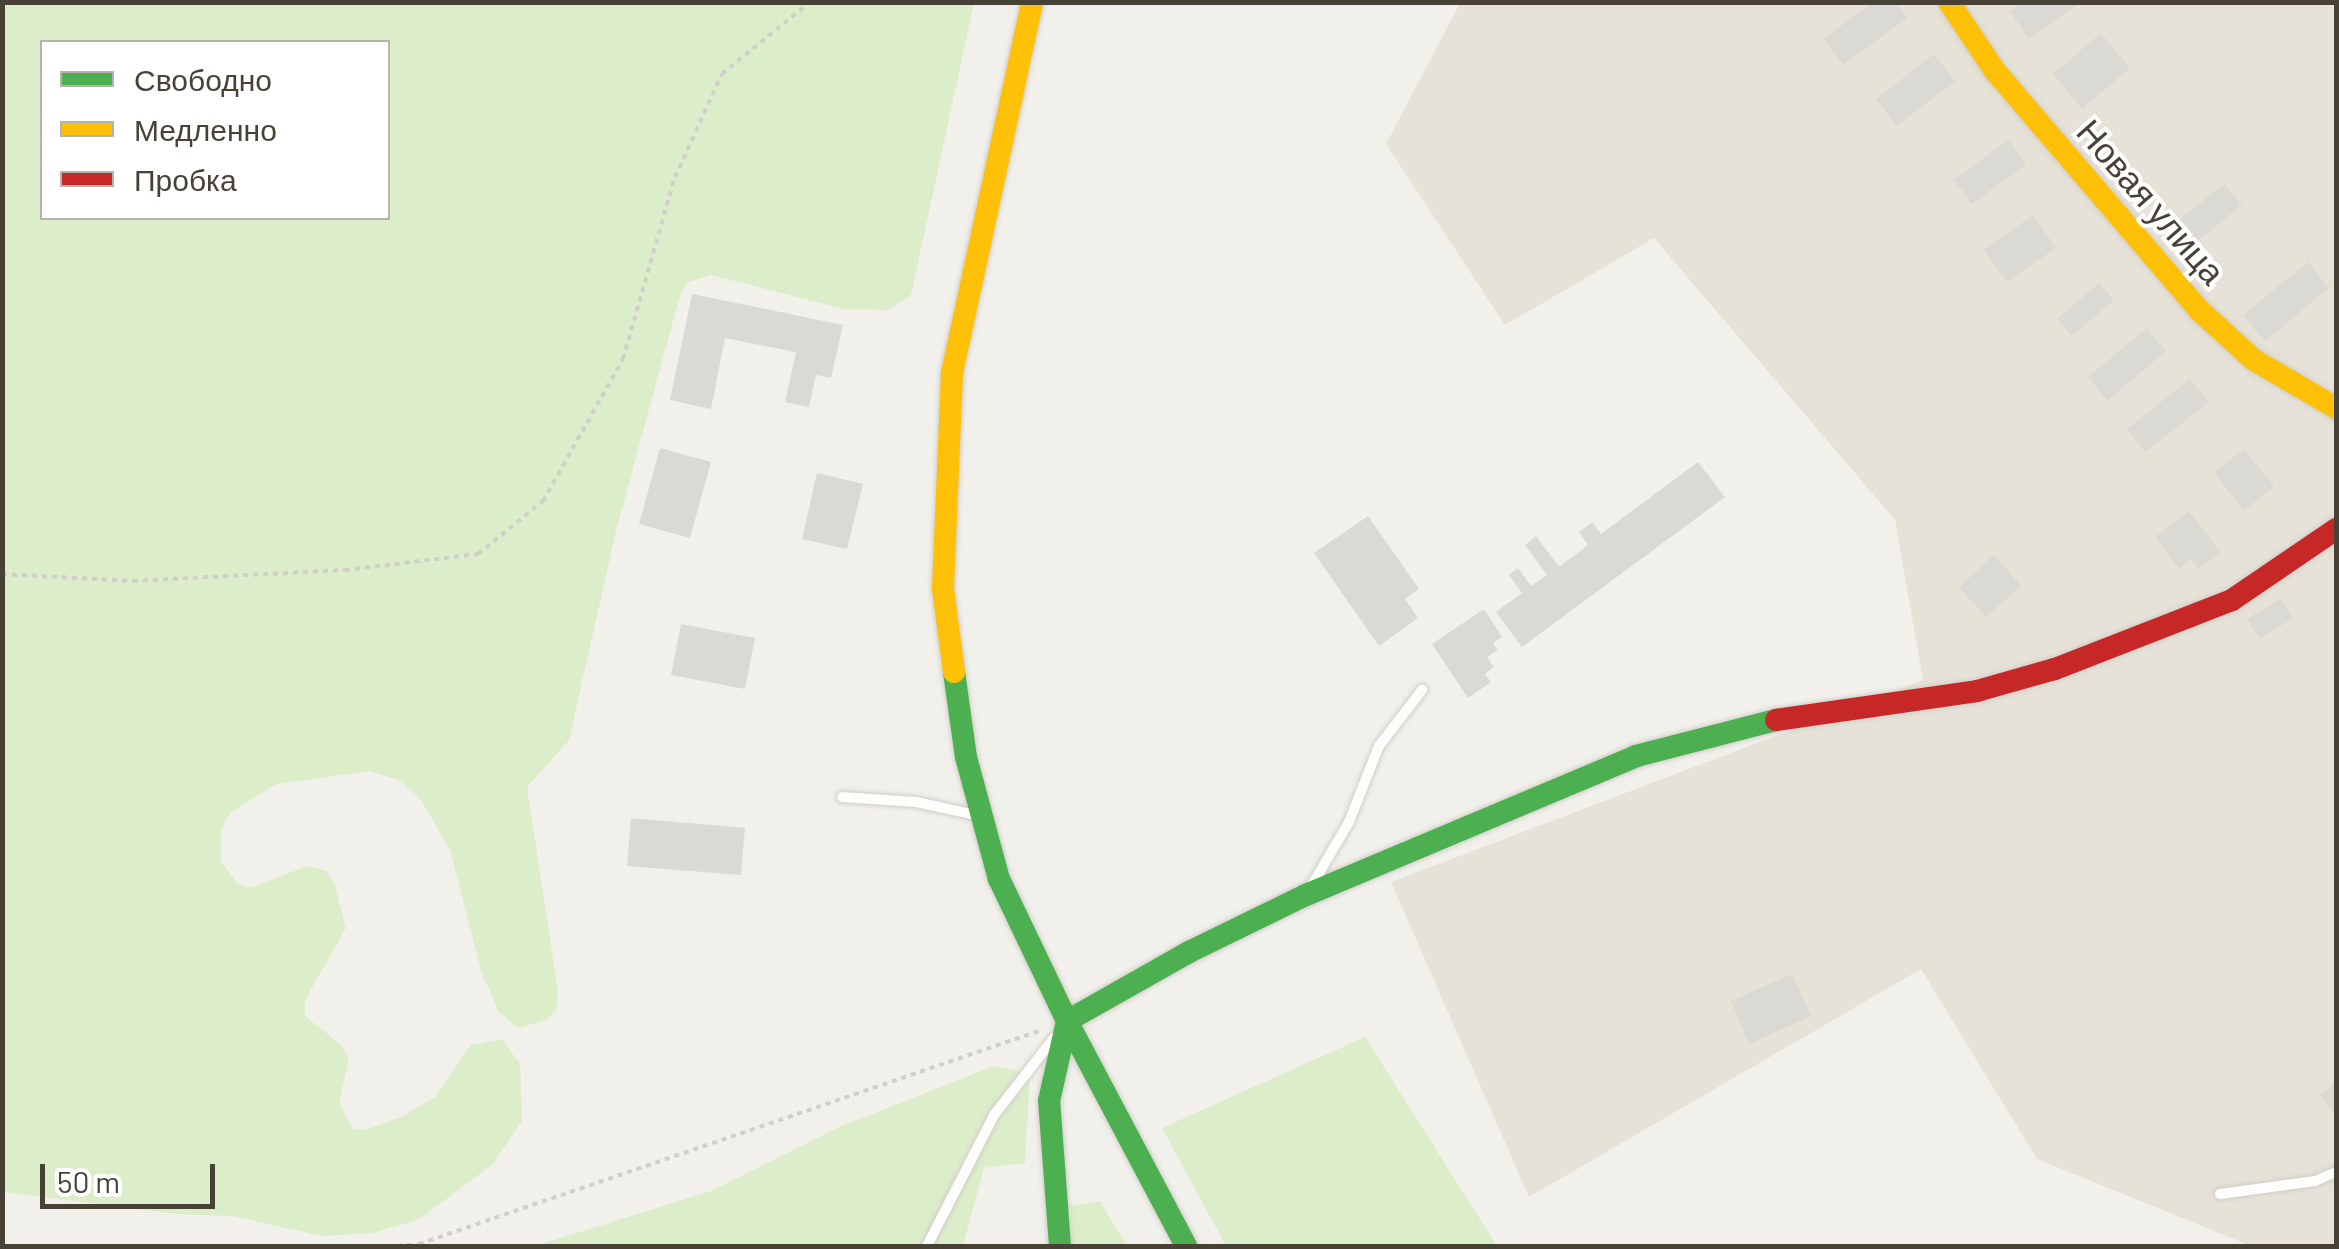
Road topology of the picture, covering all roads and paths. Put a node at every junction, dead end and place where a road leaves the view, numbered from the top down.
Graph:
1 (810, 2) edge
2 (1032, 2) edge
3 (1950, 2) edge
4 (2336, 408) edge
5 (2336, 529) edge
6 (2, 574) edge
7 (1422, 690) dead end
8 (842, 796) dead end
9 (982, 816) junction
10 (1306, 894) junction
11 (1067, 1021) junction
12 (2336, 1172) edge
13 (2220, 1194) dead end
14 (397, 1246) edge
15 (928, 1246) edge
16 (1060, 1246) edge
17 (1186, 1246) edge

1 - 6 path
2 - 9 street
3 - 4 street, Новая улица
5 - 10 street
7 - 10 lane
8 - 9 lane
9 - 11 street
10 - 11 street
11 - 14 path
11 - 15 lane
11 - 16 street
11 - 17 street
12 - 13 lane

